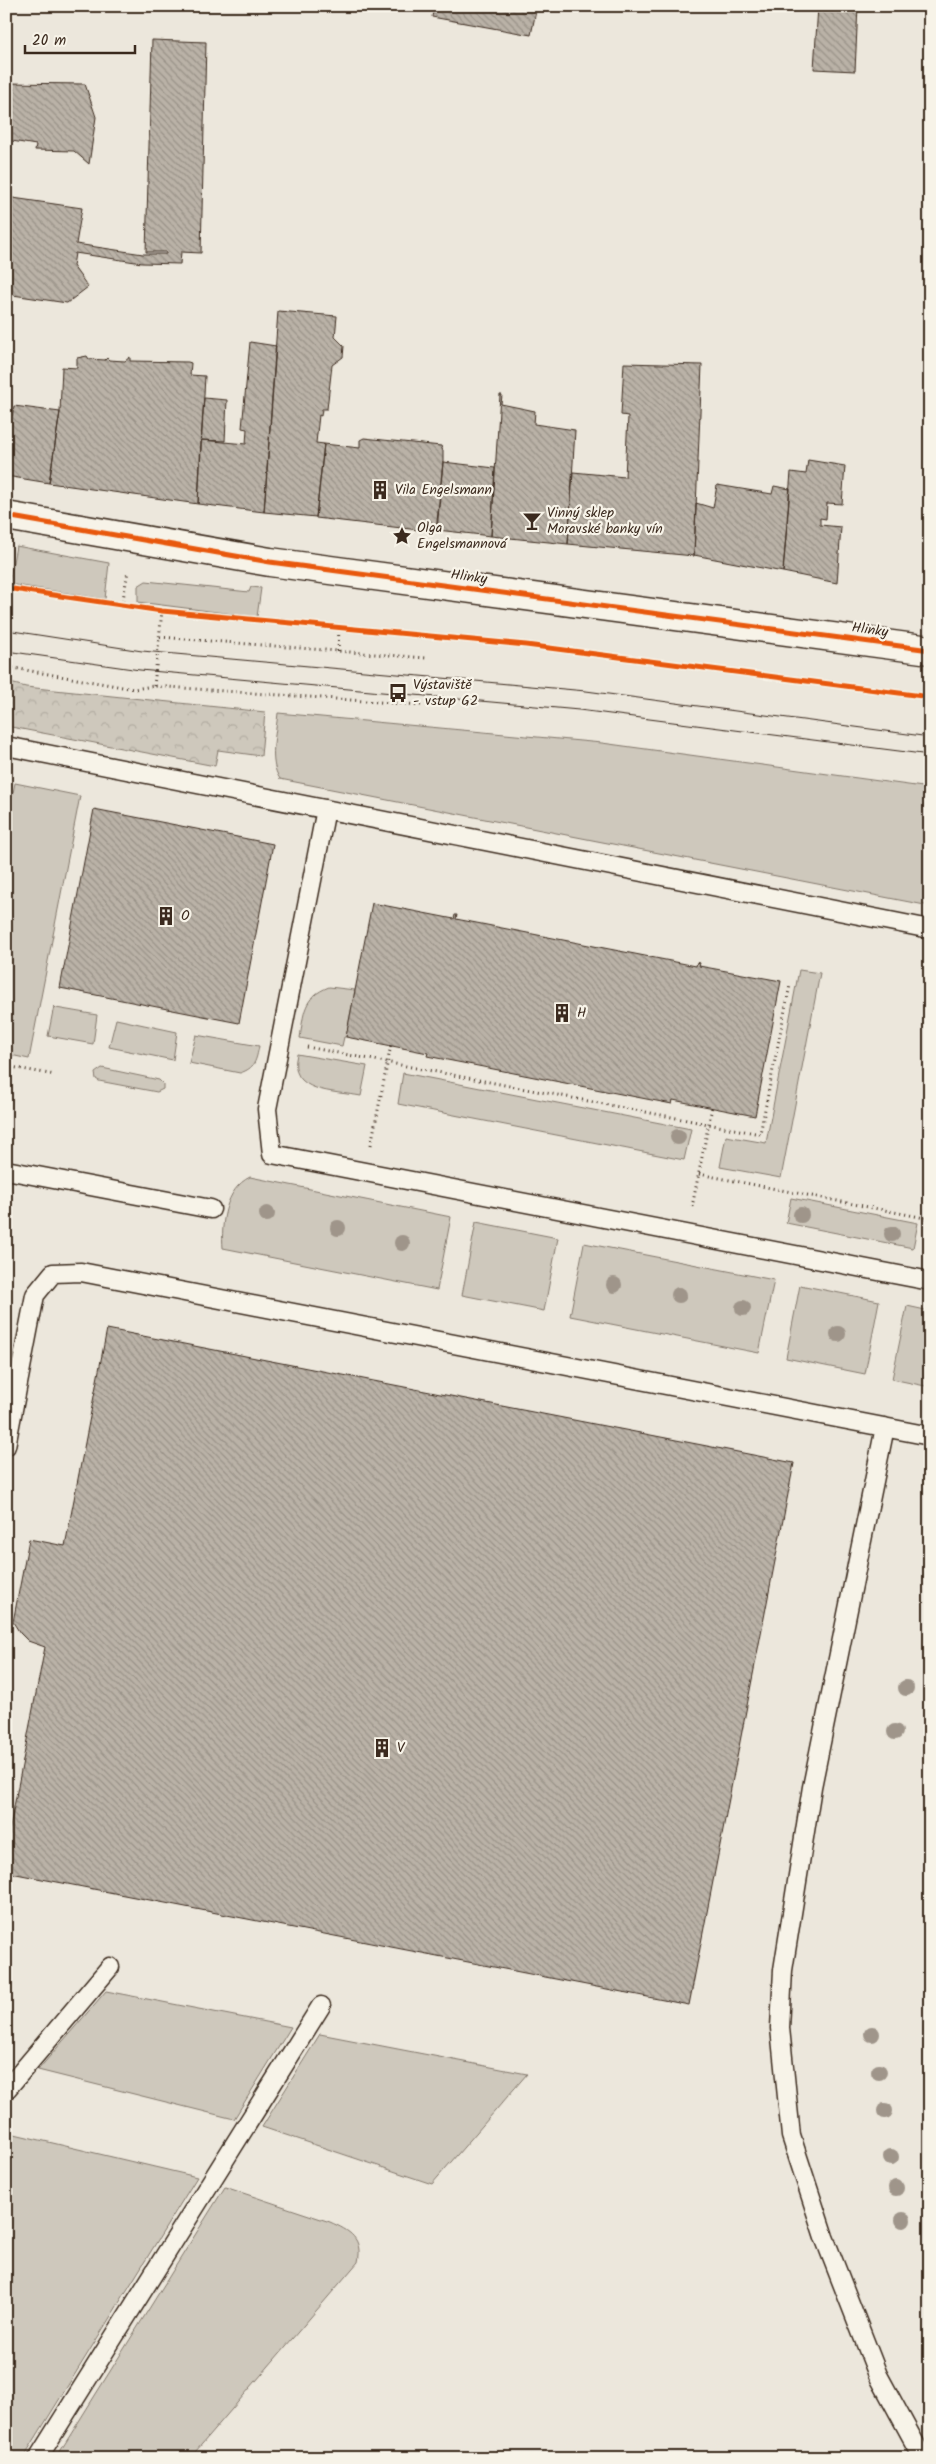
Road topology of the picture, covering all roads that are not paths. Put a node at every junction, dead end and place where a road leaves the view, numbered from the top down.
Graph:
1 (6, 516) edge
2 (930, 650) edge
3 (6, 746) edge
4 (326, 810) junction
5 (930, 929) edge
6 (6, 1170) edge
7 (211, 1209) dead end
8 (930, 1281) edge
9 (884, 1427) junction
10 (930, 1436) edge
11 (6, 1446) edge
12 (110, 1967) dead end
13 (321, 2006) dead end
14 (6, 2090) edge
15 (38, 2458) edge
16 (923, 2458) edge

1 - 2 street, Hlinky
3 - 4 lane
4 - 5 lane
4 - 8 lane
6 - 7 lane
9 - 10 lane
9 - 11 lane
9 - 16 lane
12 - 14 lane
13 - 15 lane

